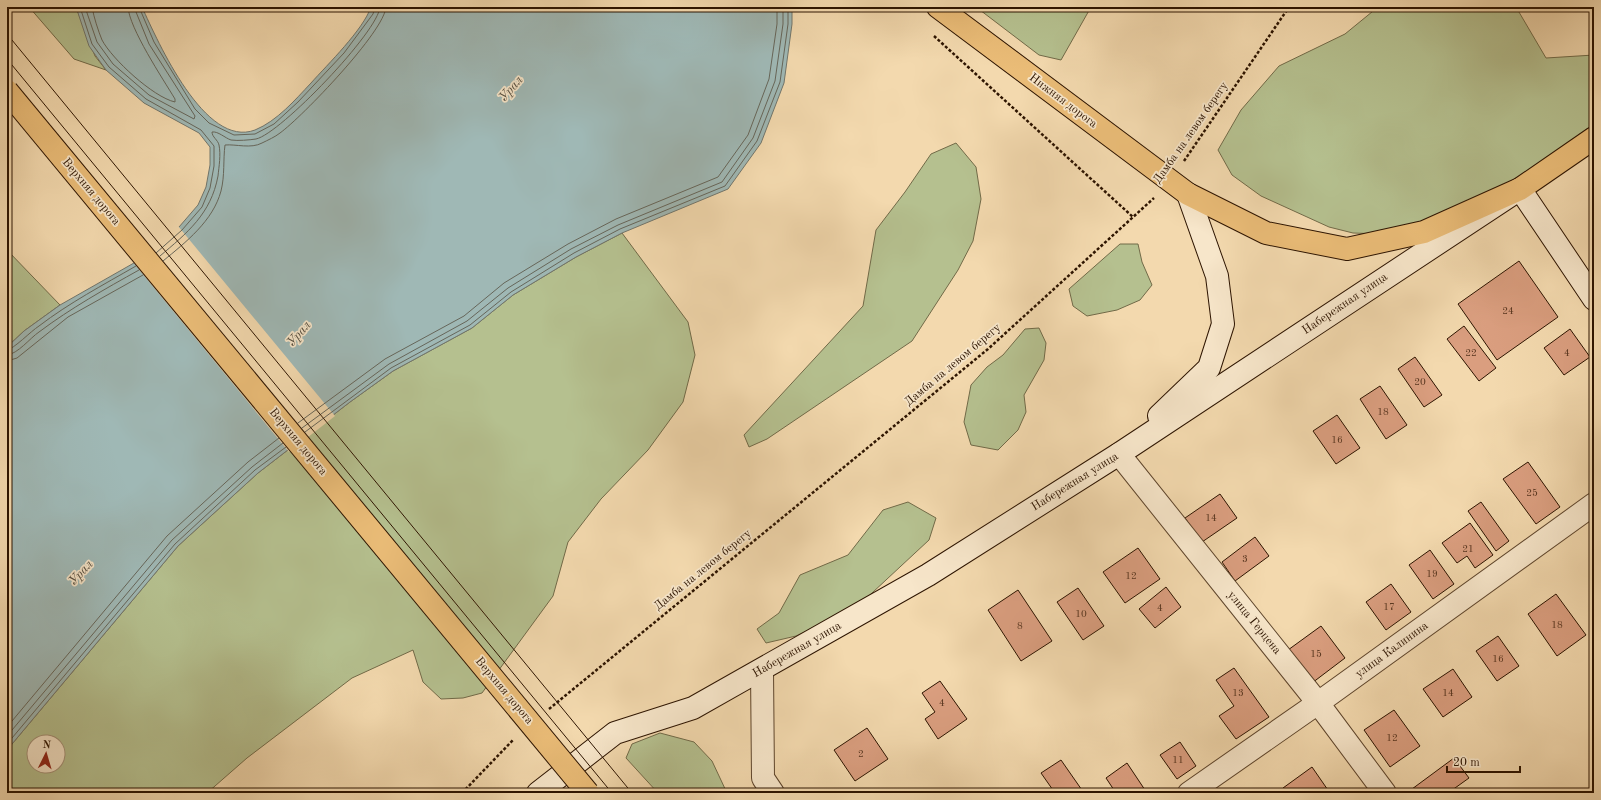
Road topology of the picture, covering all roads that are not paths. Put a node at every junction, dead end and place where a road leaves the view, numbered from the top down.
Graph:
1 (938, 7) edge
2 (7, 91) edge
3 (1594, 138) edge
4 (1520, 188) junction
5 (1188, 194) junction
6 (1594, 299) edge
7 (1119, 454) junction
8 (1594, 504) edge
9 (762, 670) junction
10 (1318, 703) junction
11 (538, 793) edge
12 (588, 793) edge
13 (773, 793) edge
14 (1189, 793) edge
15 (1385, 793) edge

1 - 5 main road, Нижняя дорога
2 - 12 main road, Верхняя дорога, bridge
3 - 4 main road, Набережная улица
4 - 5 main road, Нижняя дорога
4 - 6 main road
4 - 7 main road, Набережная улица
5 - 7 main road
7 - 9 main road, Набережная улица
7 - 10 main road, улица Герцена
8 - 10 main road, улица Калинина
9 - 11 main road, Набережная улица
9 - 13 main road
10 - 14 main road, улица Калинина
10 - 15 main road, улица Герцена

